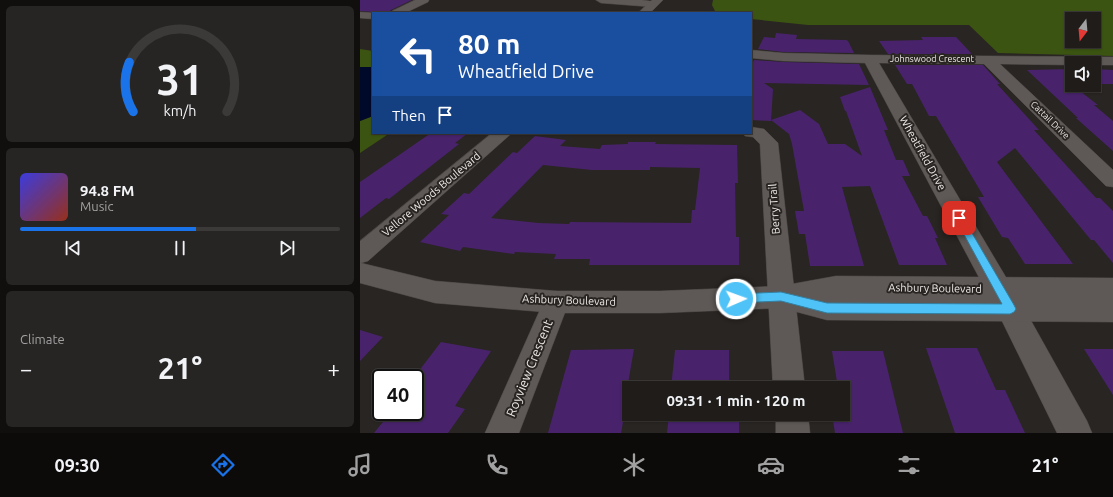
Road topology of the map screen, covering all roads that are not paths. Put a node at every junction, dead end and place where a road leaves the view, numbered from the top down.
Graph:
1 (424, 0) edge
2 (601, 0) edge
3 (656, 2) edge
4 (398, 12) edge
5 (645, 12) edge
6 (360, 15) edge
7 (372, 16) edge
8 (752, 54) edge
9 (870, 59) junction
10 (987, 59) junction
11 (1113, 61) edge
12 (752, 132) edge
13 (502, 134) edge
14 (1113, 181) edge
15 (360, 254) edge
16 (360, 272) edge
17 (1113, 289) edge
18 (781, 297) junction
19 (1004, 299) junction
20 (556, 302) junction
21 (1113, 310) edge
22 (788, 381) edge
23 (792, 421) edge
24 (502, 433) edge
25 (793, 433) edge
26 (1075, 433) edge

1 - 4 street
2 - 3 street
3 - 5 street
6 - 7 street
8 - 9 street, Johnswood Crescent
9 - 10 street, Johnswood Crescent
9 - 19 street, Wheatfield Drive
10 - 11 street, Johnswood Crescent
10 - 14 street, Cattail Drive
12 - 18 street, Berry Trail
13 - 15 street, Vellore Woods Boulevard
16 - 20 street, Ashbury Boulevard
17 - 19 street, Ashbury Boulevard
18 - 19 street, Ashbury Boulevard
18 - 20 street, Ashbury Boulevard
18 - 22 street
19 - 21 street, Ashbury Boulevard
19 - 26 street, Wheatfield Drive
20 - 24 street, Royview Crescent
23 - 25 street

